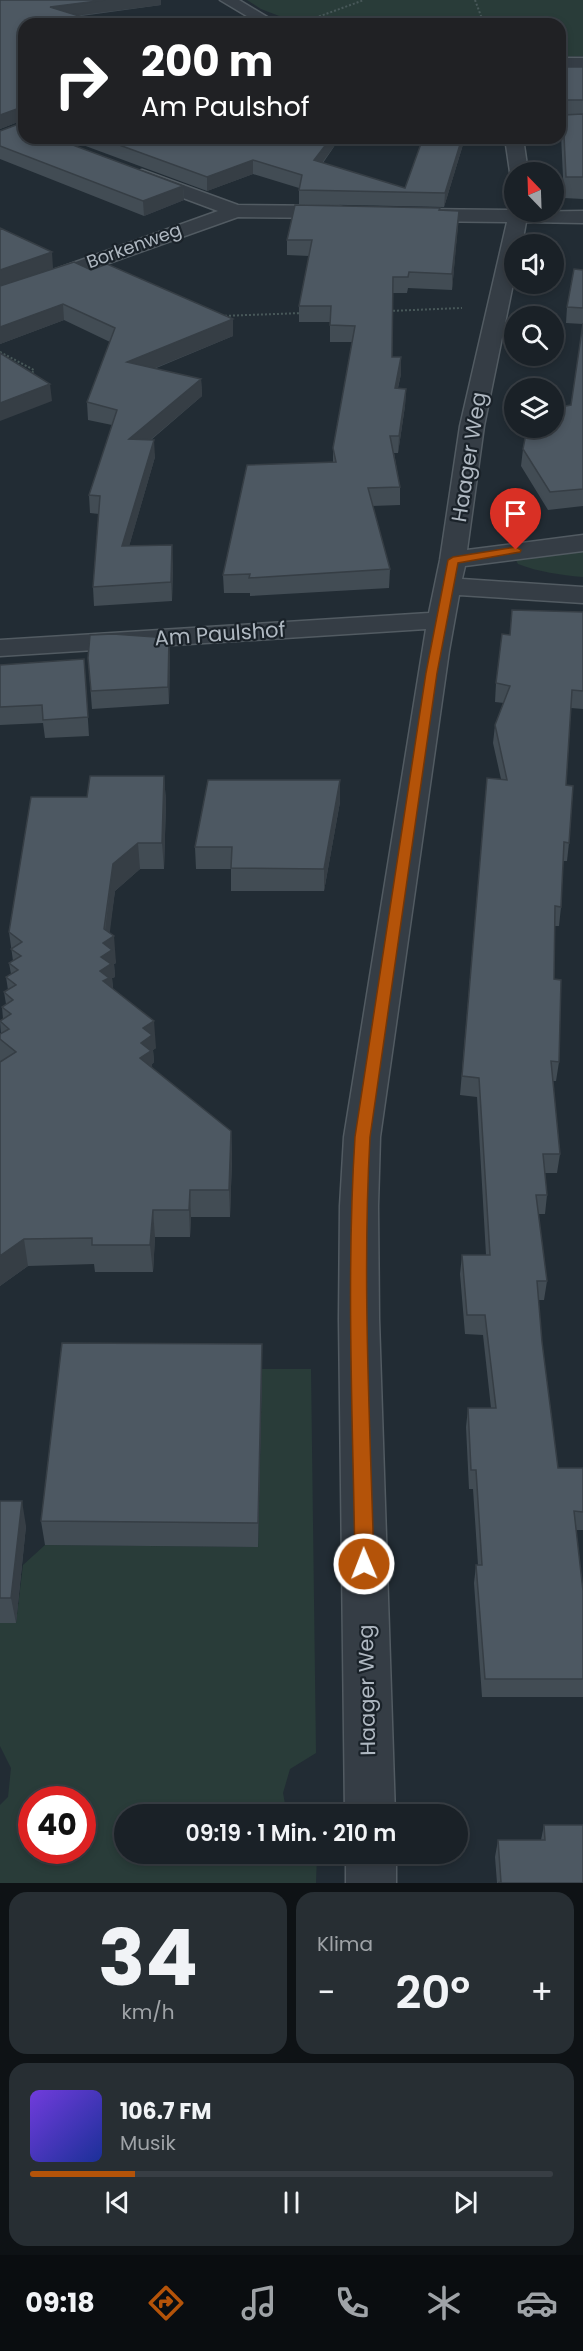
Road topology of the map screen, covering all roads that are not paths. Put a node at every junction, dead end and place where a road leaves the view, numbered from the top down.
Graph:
1 (228, 0) edge
2 (261, 18) edge
3 (566, 63) edge
4 (583, 63) edge
5 (515, 144) edge
6 (519, 162) edge
7 (128, 171) edge
8 (236, 211) junction
9 (353, 213) edge
10 (504, 214) edge
11 (399, 215) edge
12 (564, 216) edge
13 (583, 217) edge
14 (517, 222) edge
15 (0, 296) edge
16 (583, 543) edge
17 (451, 573) junction
18 (583, 595) edge
19 (440, 620) junction
20 (0, 648) edge
21 (370, 1804) edge
22 (371, 1864) edge
23 (371, 1883) edge

1 - 2 street
3 - 4 street
5 - 6 street
7 - 8 street
8 - 9 street
8 - 15 street, Borkenweg
10 - 11 street
12 - 13 street
14 - 17 street, Haager Weg
16 - 17 street
17 - 18 street
17 - 19 street, Haager Weg
19 - 20 street, Am Paulshof
19 - 21 street, Haager Weg
22 - 23 street

